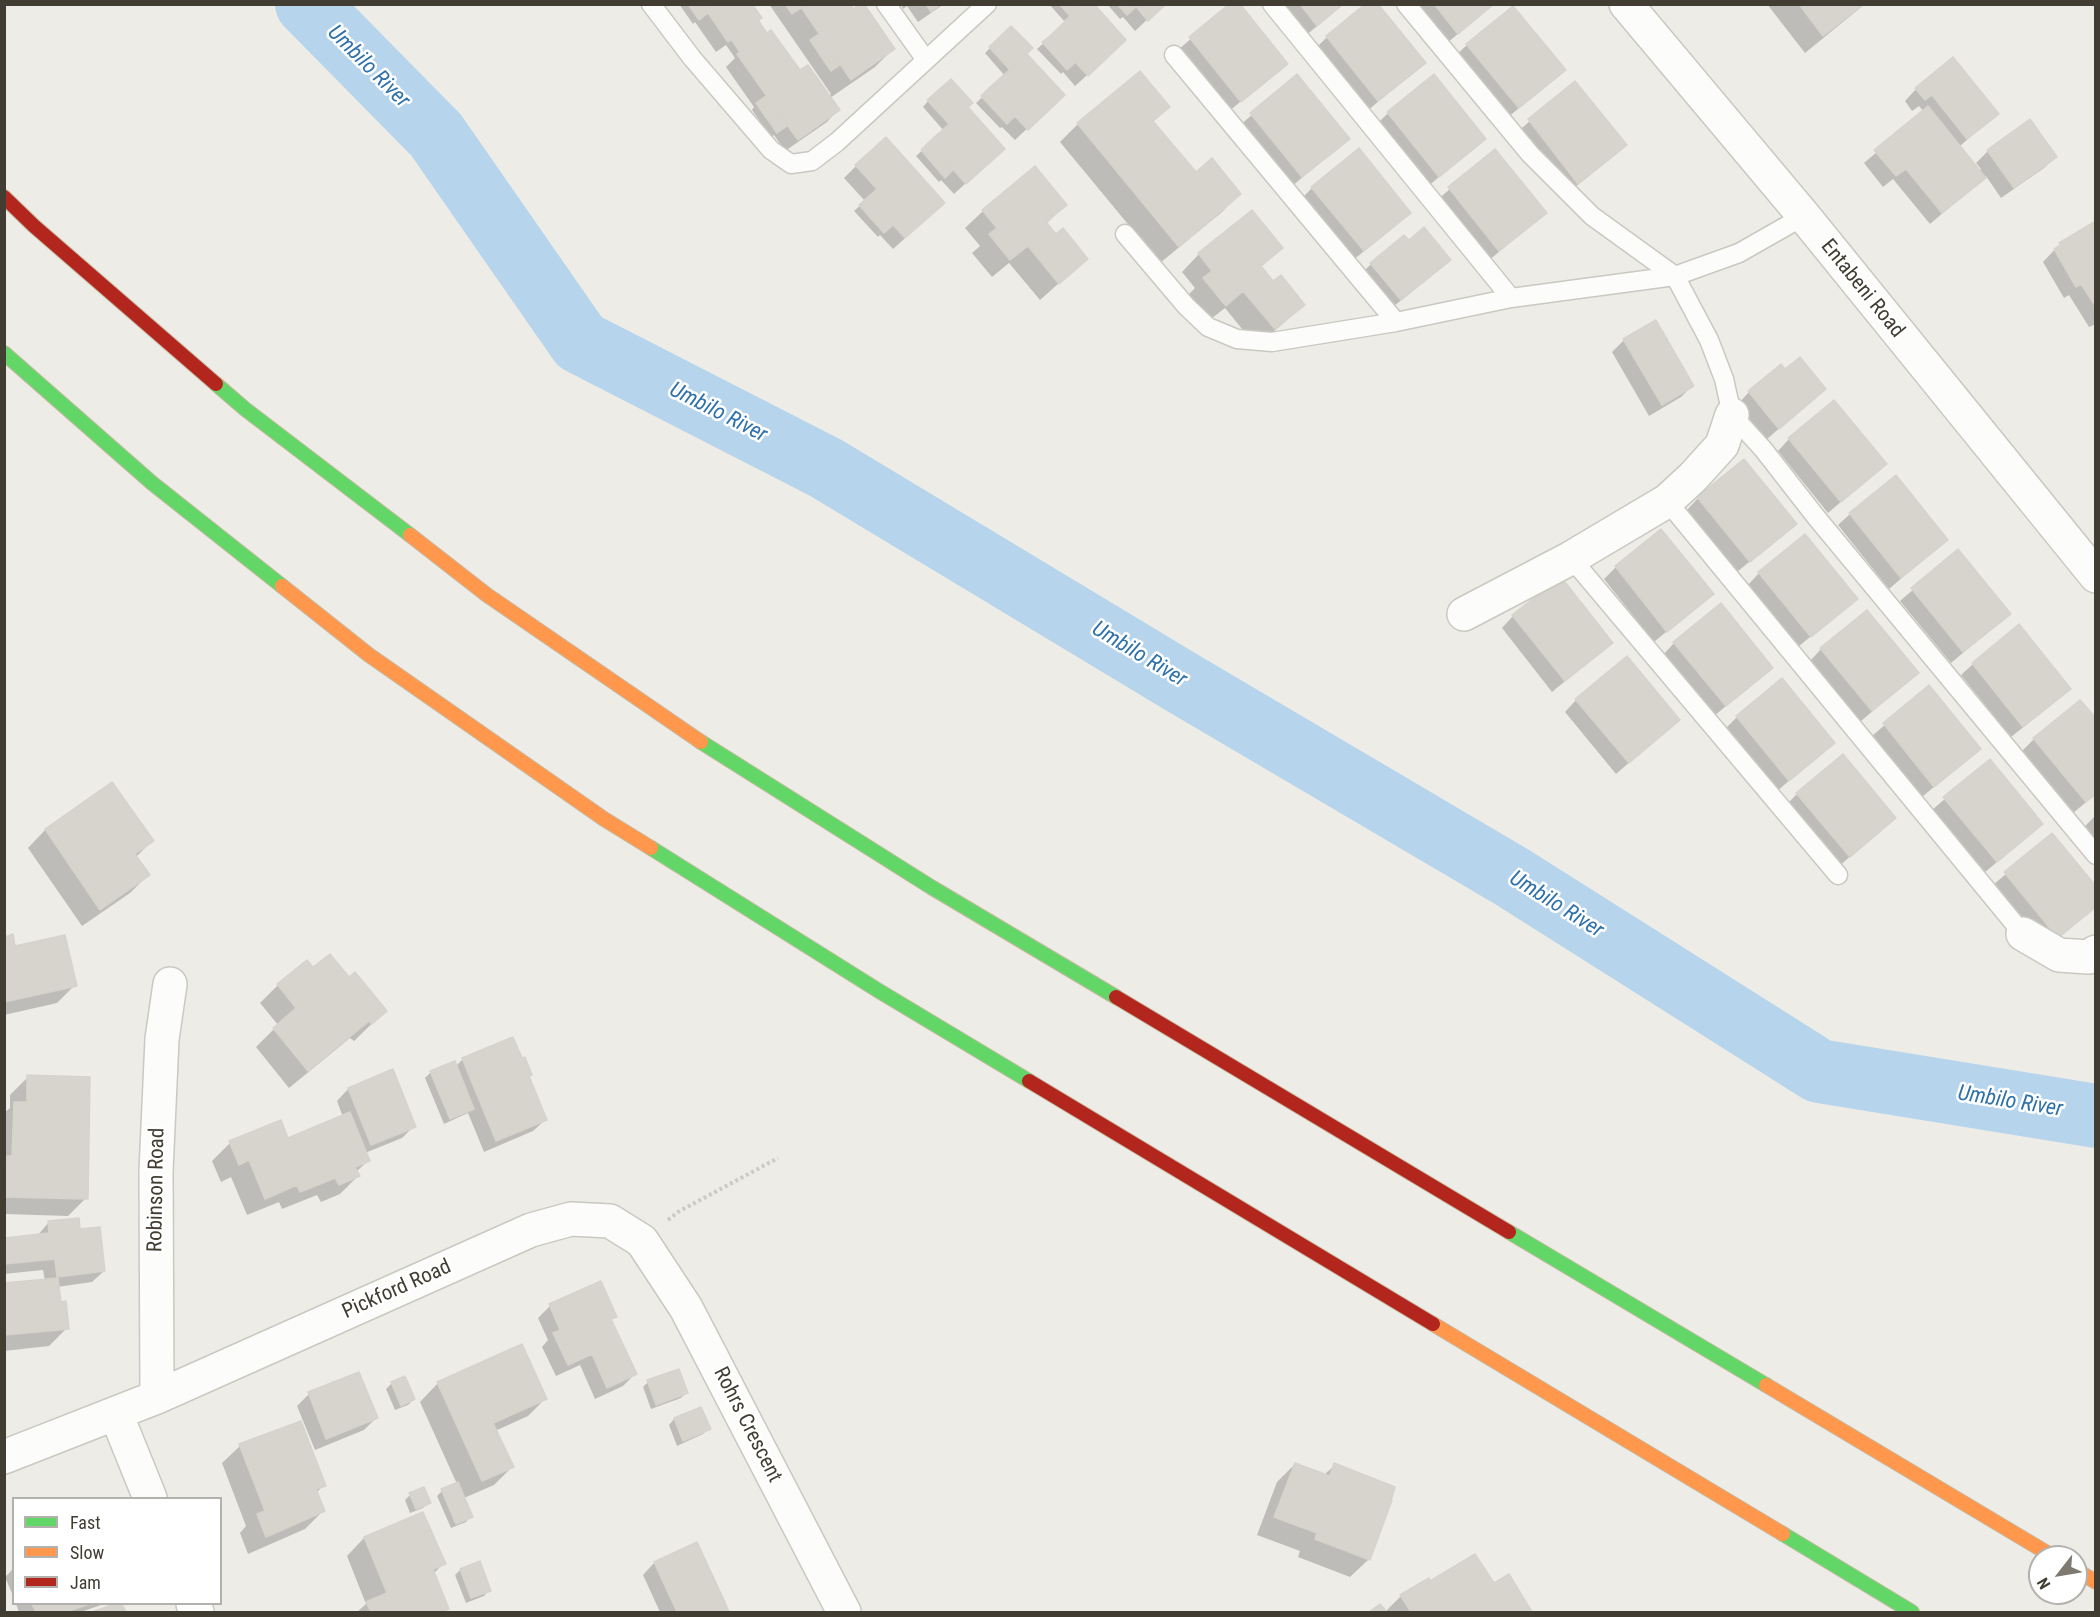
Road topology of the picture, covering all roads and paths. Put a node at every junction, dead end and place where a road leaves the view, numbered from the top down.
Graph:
1 (651, 4) edge
2 (886, 4) edge
3 (987, 4) edge
4 (1272, 4) edge
5 (1406, 4) edge
6 (1626, 4) edge
7 (1174, 55) dead end
8 (926, 60) junction
9 (4, 197) edge
10 (1804, 216) junction
11 (1125, 234) dead end
12 (1675, 276) junction
13 (1511, 298) junction
14 (1396, 322) junction
15 (4, 353) edge
16 (1732, 416) junction
17 (1667, 501) junction
18 (1571, 558) junction
19 (2096, 576) edge
20 (1464, 614) dead end
21 (2096, 855) edge
22 (1838, 875) dead end
23 (2023, 934) joint
24 (2096, 952) edge
25 (170, 984) dead end
26 (778, 1158) dead end
27 (642, 1241) junction
28 (157, 1397) junction
29 (116, 1414) junction
30 (4, 1456) edge
31 (150, 1497) edge
32 (2034, 1545) edge
33 (844, 1612) edge
34 (1912, 1612) edge

1 - 8 lane
2 - 8 lane
3 - 8 lane
4 - 13 lane
5 - 12 lane
6 - 10 street, Entabeni Road
7 - 14 lane
9 - 32 highway
10 - 12 lane
10 - 19 street, Entabeni Road
11 - 14 lane
12 - 13 lane
12 - 16 lane
13 - 14 lane
15 - 34 highway
16 - 17 street
16 - 21 lane
17 - 18 street
17 - 23 lane
18 - 20 street
18 - 22 lane
23 - 24 street
25 - 28 street, Robinson Road
26 - 27 path
27 - 28 street, Pickford Road
27 - 33 street, Rohrs Crescent
28 - 29 street, Pickford Road
29 - 30 street, Pickford Road
29 - 31 street

